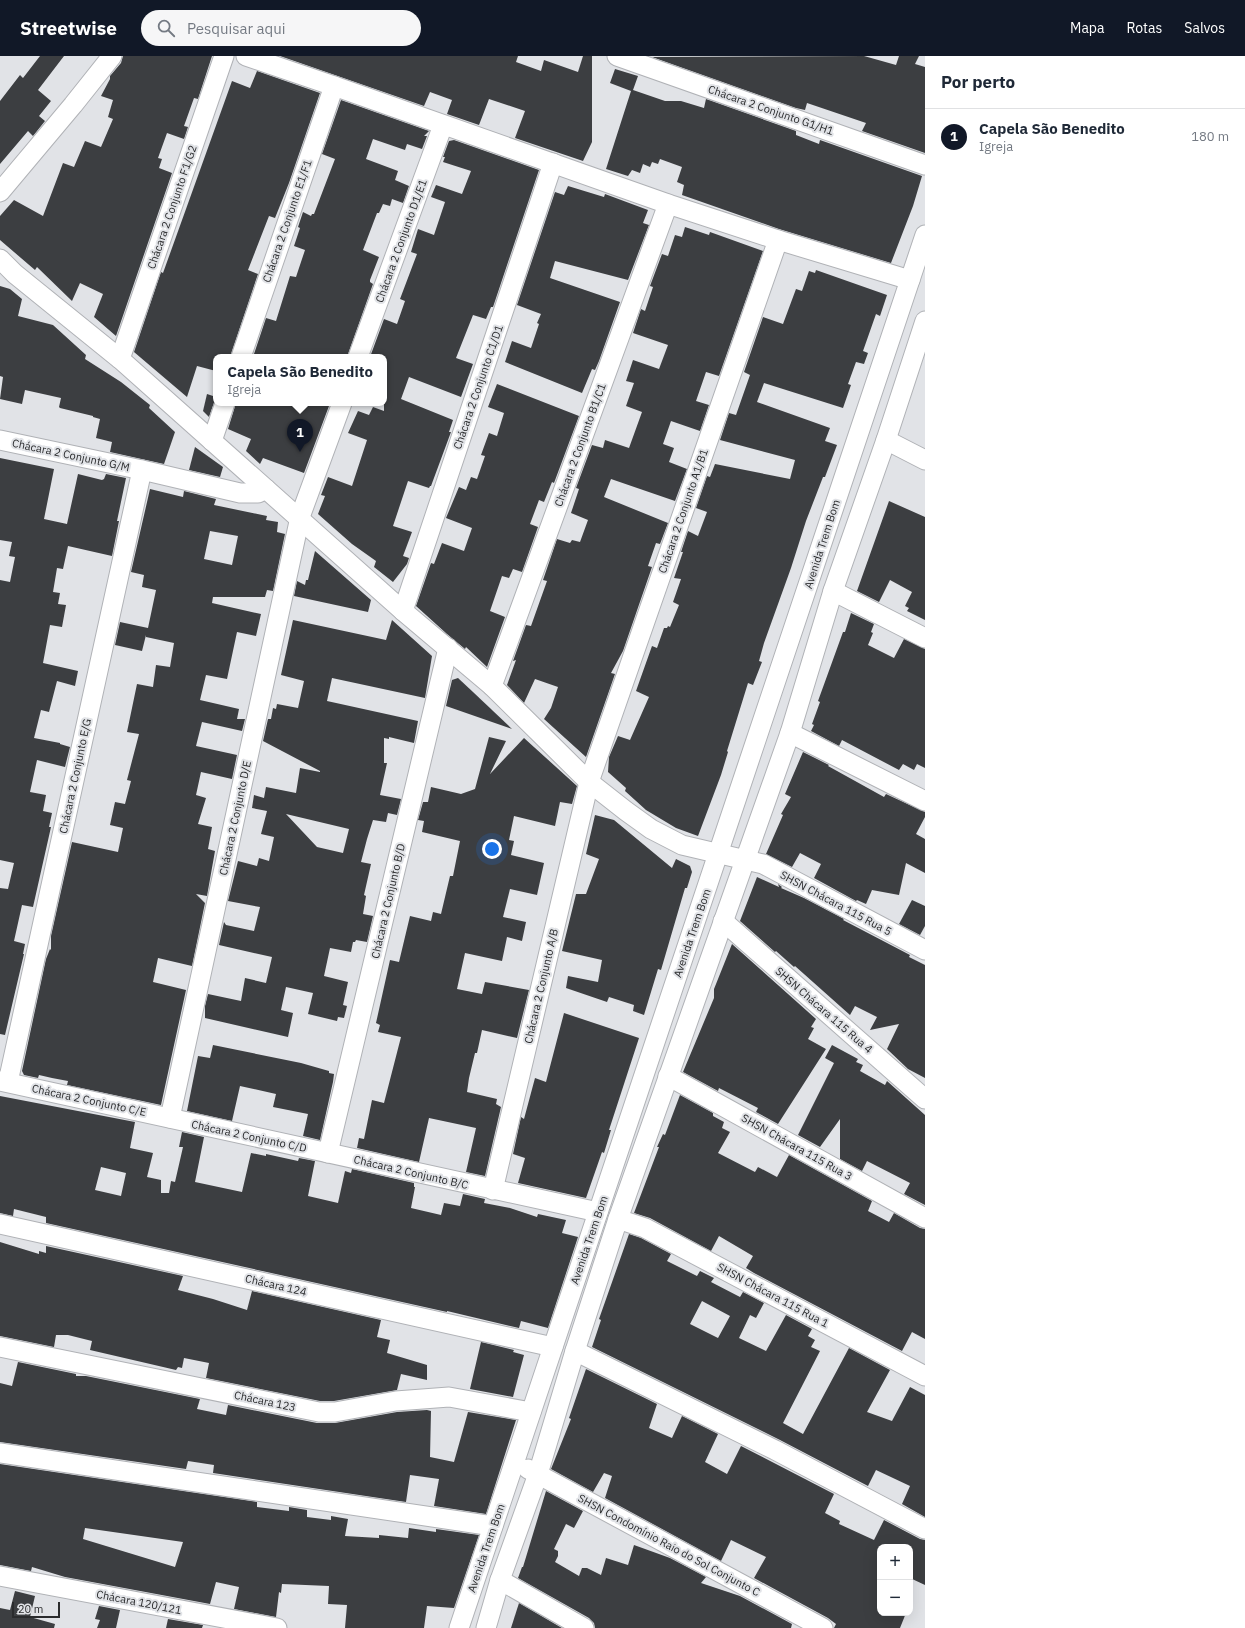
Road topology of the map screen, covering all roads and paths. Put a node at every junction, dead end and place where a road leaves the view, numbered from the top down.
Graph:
1 (112, 56) edge
2 (224, 56) edge
3 (246, 56) edge
4 (617, 56) edge
5 (334, 86) junction
6 (443, 125) junction
7 (553, 163) junction
8 (925, 165) edge
9 (0, 192) edge
10 (668, 204) junction
11 (925, 234) edge
12 (778, 240) junction
13 (0, 259) edge
14 (8, 272) edge
15 (910, 280) junction
16 (925, 321) edge
17 (242, 354) edge
18 (359, 354) edge
19 (120, 359) junction
20 (224, 406) edge
21 (341, 406) edge
22 (0, 440) edge
23 (886, 440) junction
24 (212, 441) junction
25 (925, 460) edge
26 (142, 470) junction
27 (266, 488) junction
28 (300, 518) junction
29 (832, 591) junction
30 (403, 611) junction
31 (925, 638) edge
32 (448, 648) junction
33 (492, 686) junction
34 (790, 733) junction
35 (589, 782) junction
36 (925, 802) edge
37 (719, 853) junction
38 (745, 859) junction
39 (723, 921) junction
40 (925, 950) edge
41 (668, 1076) junction
42 (4, 1082) edge
43 (925, 1099) edge
44 (170, 1118) junction
45 (328, 1153) junction
46 (493, 1190) junction
47 (598, 1212) junction
48 (925, 1218) edge
49 (618, 1219) junction
50 (0, 1224) edge
51 (0, 1347) edge
52 (553, 1347) junction
53 (575, 1350) junction
54 (925, 1376) edge
55 (531, 1412) junction
56 (0, 1453) edge
57 (514, 1462) junction
58 (538, 1474) junction
59 (493, 1526) junction
60 (925, 1529) edge
61 (0, 1576) edge
62 (500, 1580) junction
63 (277, 1628) edge
64 (459, 1628) edge
65 (486, 1628) edge
66 (584, 1628) edge
67 (823, 1628) edge

1 - 9 street
2 - 19 street, Chácara 2 Conjunto F1/G2
3 - 5 street
4 - 8 street, Chácara 2 Conjunto G1/H1
5 - 6 street
5 - 17 street, Chácara 2 Conjunto E1/F1
6 - 7 street
6 - 18 street, Chácara 2 Conjunto D1/E1
7 - 10 street
7 - 30 street, Chácara 2 Conjunto C1/D1
10 - 12 street
10 - 33 street, Chácara 2 Conjunto B1/C1
11 - 15 street, Avenida Trem Bom
12 - 15 street
12 - 35 street, Chácara 2 Conjunto A1/B1
13 - 14 street
14 - 19 street
15 - 37 street, Avenida Trem Bom
16 - 23 street, Avenida Trem Bom
19 - 24 street
20 - 24 street
21 - 28 street
22 - 26 street, Chácara 2 Conjunto G/M
23 - 25 street
23 - 29 street, Avenida Trem Bom
24 - 27 street
26 - 27 street, Chácara 2 Conjunto G/M
26 - 42 street, Chácara 2 Conjunto E/G
27 - 28 street
28 - 30 street
28 - 44 street, Chácara 2 Conjunto D/E
29 - 31 street
29 - 34 street, Avenida Trem Bom
30 - 32 street
32 - 33 street
32 - 45 street, Chácara 2 Conjunto B/D
33 - 35 street
34 - 36 street
34 - 38 street, Avenida Trem Bom
35 - 37 street
35 - 46 street, Chácara 2 Conjunto A/B
37 - 38 street
37 - 47 street, Avenida Trem Bom
38 - 39 street, Avenida Trem Bom
38 - 40 street, SHSN Chácara 115 Rua 5
39 - 41 street, Avenida Trem Bom
39 - 43 street, SHSN Chácara 115 Rua 4
41 - 48 street, SHSN Chácara 115 Rua 3
41 - 49 street, Avenida Trem Bom
42 - 44 street, Chácara 2 Conjunto C/E
44 - 45 street, Chácara 2 Conjunto C/D
45 - 46 street, Chácara 2 Conjunto B/C
46 - 47 street, Chácara 2 Conjunto B/C
47 - 52 street, Avenida Trem Bom
49 - 53 street, Avenida Trem Bom
49 - 54 street, SHSN Chácara 115 Rua 1
50 - 52 street, Chácara 124
51 - 55 street, Chácara 123
52 - 55 street, Avenida Trem Bom
53 - 58 street, Avenida Trem Bom
53 - 60 street
55 - 57 street, Avenida Trem Bom
56 - 59 street
57 - 58 street, SHSN Condomínio Raio do Sol Conjunto C
57 - 59 street, Avenida Trem Bom
58 - 62 street, Avenida Trem Bom
58 - 67 street, SHSN Condomínio Raio do Sol Conjunto C
59 - 64 street, Avenida Trem Bom
61 - 63 street, Chácara 120/121
62 - 65 street, Avenida Trem Bom
62 - 66 street

